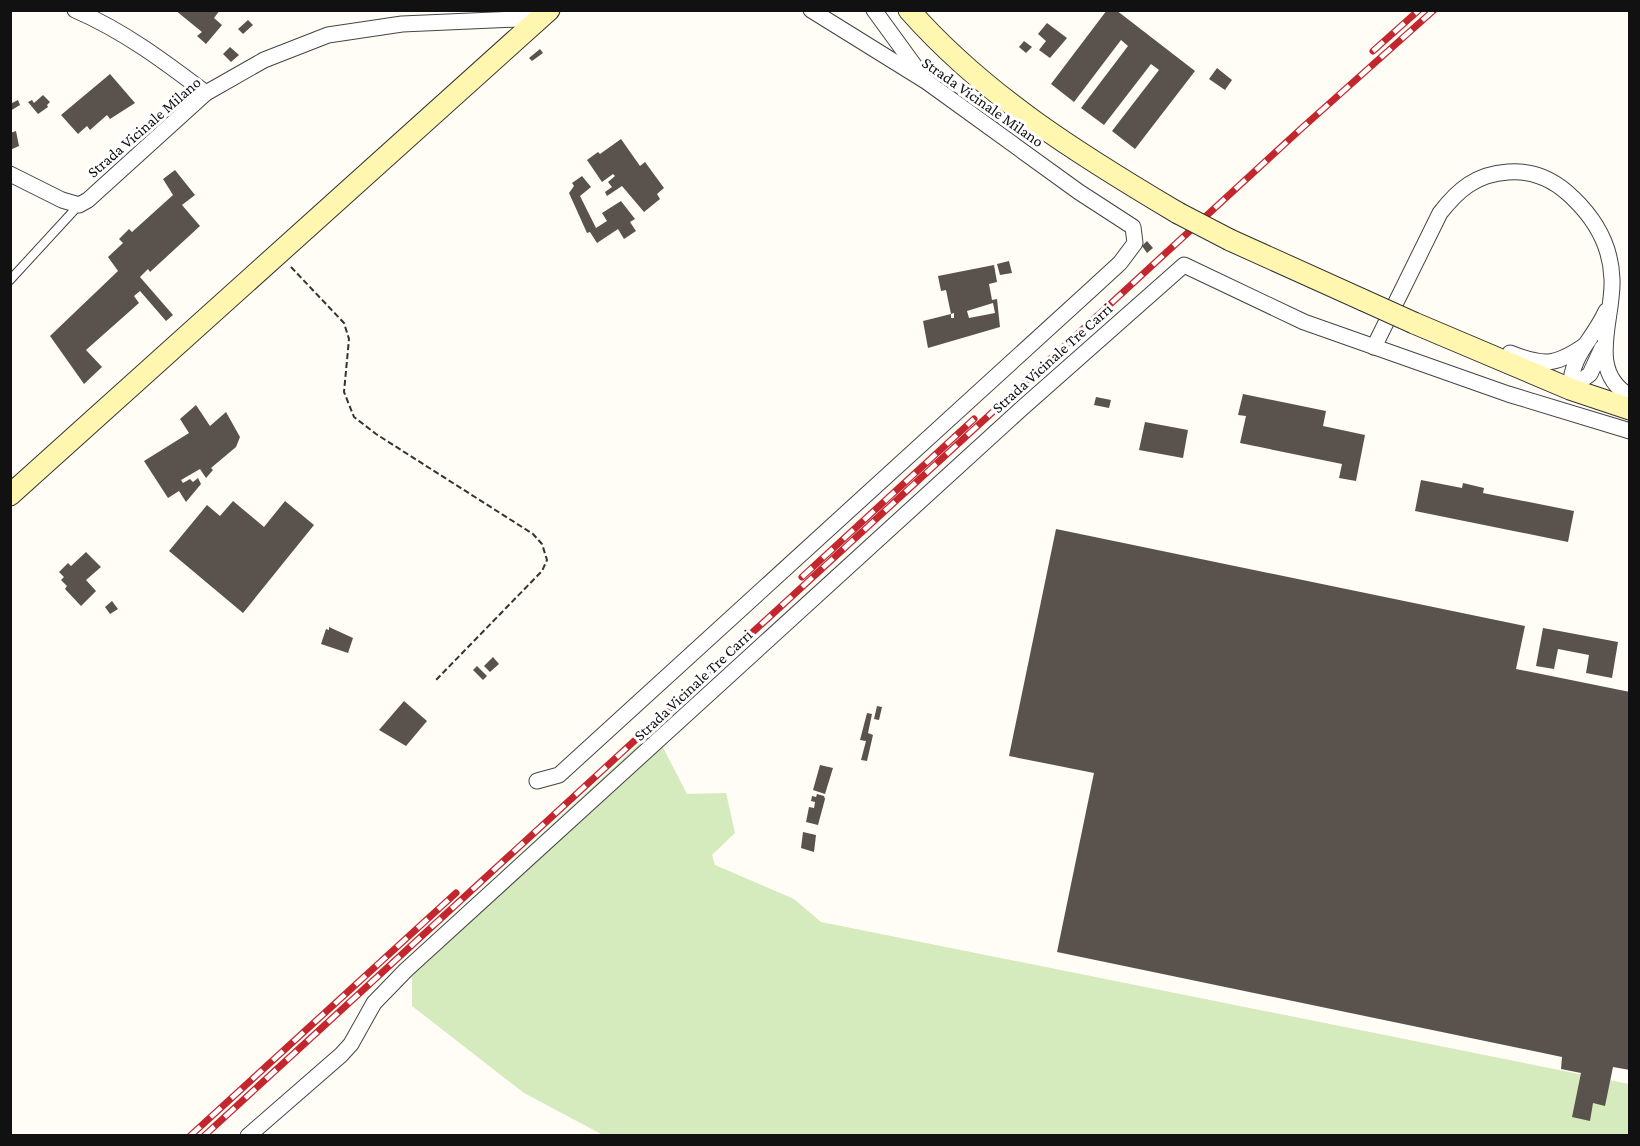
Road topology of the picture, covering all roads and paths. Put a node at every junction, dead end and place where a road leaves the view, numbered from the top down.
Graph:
1 (75, 10) edge
2 (811, 10) edge
3 (874, 10) edge
4 (893, 10) edge
5 (909, 10) edge
6 (544, 14) edge
7 (939, 44) junction
8 (927, 82) junction
9 (206, 93) junction
10 (10, 174) edge
11 (79, 205) junction
12 (278, 254) junction
13 (10, 280) edge
14 (1611, 297) junction
15 (1445, 336) junction
16 (1606, 337) junction
17 (1584, 346) junction
18 (1374, 347) junction
19 (1570, 389) junction
20 (1629, 396) edge
21 (1629, 409) edge
22 (1629, 431) edge
23 (10, 495) edge
24 (436, 680) dead end
25 (537, 781) dead end
26 (248, 1136) edge

1 - 9 street
2 - 8 street, Strada Vicinale Milano
3 - 8 street
4 - 7 main road
5 - 7 main road
6 - 9 street, Strada Vicinale Milano
6 - 12 main road
7 - 15 main road, bridge
8 - 25 street, Strada Vicinale Milano
9 - 11 street, Strada Vicinale Milano
10 - 11 street
11 - 13 lane, Strada Vicinale Milano
12 - 23 main road
12 - 24 path
14 - 16 street
14 - 17 street
14 - 18 street
15 - 17 street
15 - 19 main road
16 - 19 street
16 - 20 street
17 - 19 street
18 - 22 street
18 - 26 street, Strada Vicinale Tre Carri
19 - 21 main road

